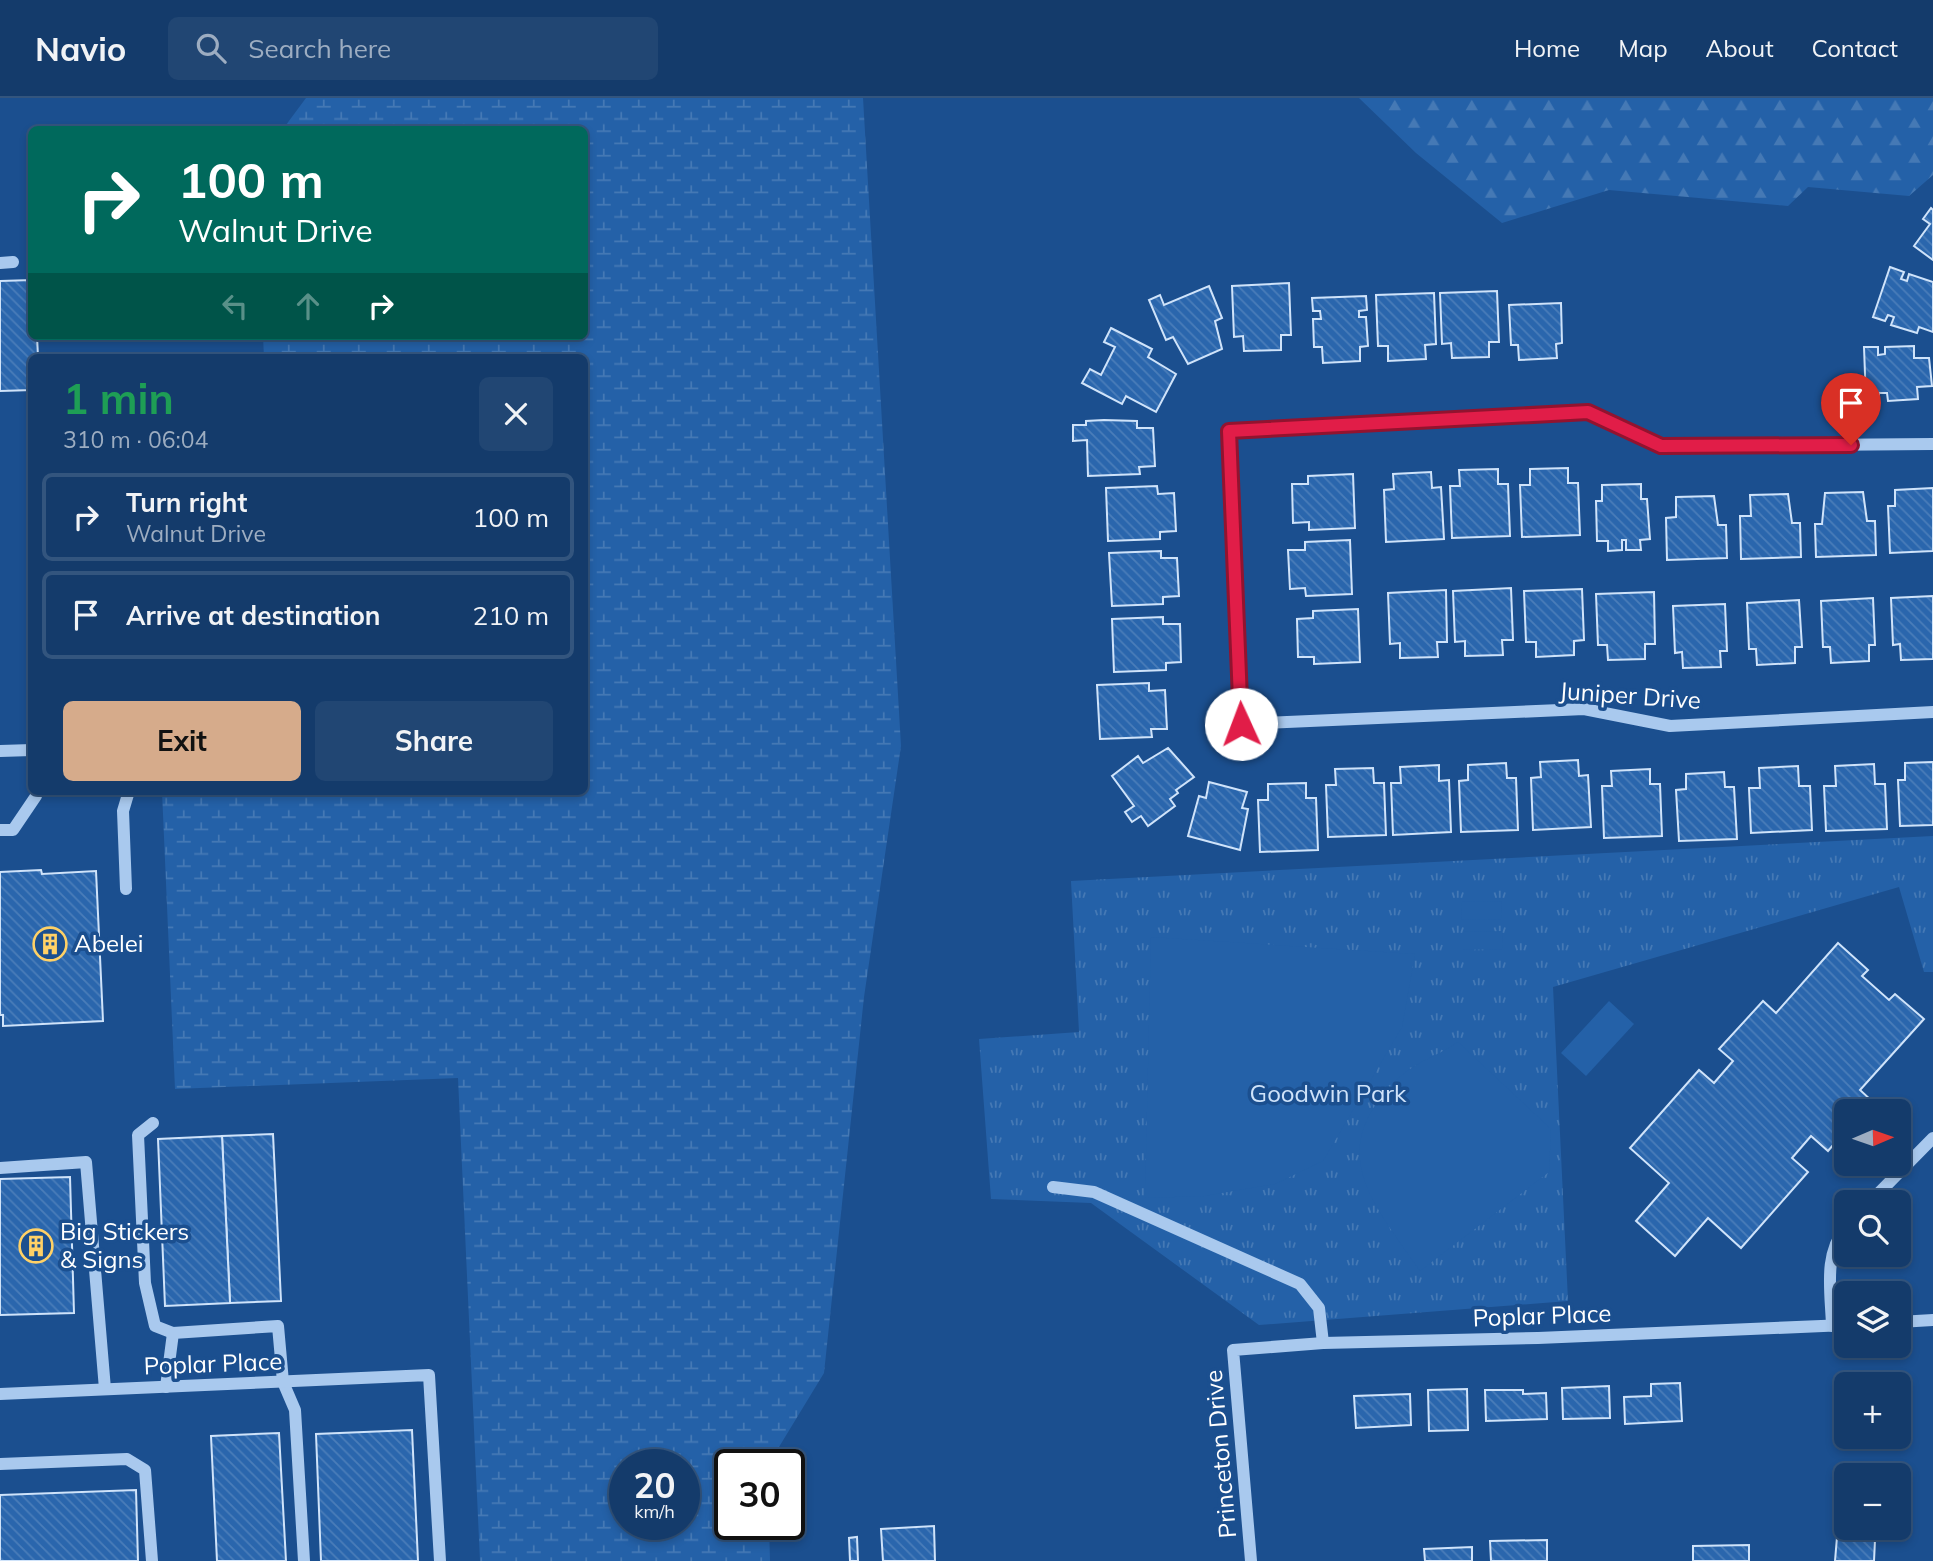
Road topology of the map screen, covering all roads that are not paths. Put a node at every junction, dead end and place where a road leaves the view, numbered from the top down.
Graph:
1 (1933, 444) edge
2 (1933, 712) edge
3 (28, 750) edge
4 (0, 751) edge
5 (36, 795) edge
6 (128, 795) edge
7 (0, 830) edge
8 (126, 889) dead end
9 (153, 1123) dead end
10 (1933, 1138) edge
11 (0, 1168) edge
12 (1053, 1187) dead end
13 (1882, 1190) edge
14 (1834, 1244) edge
15 (1933, 1320) edge
16 (1911, 1321) edge
17 (1832, 1326) joint
18 (173, 1333) junction
19 (1323, 1343) junction
20 (1239, 1350) joint
21 (283, 1382) junction
22 (166, 1387) junction
23 (105, 1389) junction
24 (0, 1394) edge
25 (0, 1464) edge
26 (152, 1561) edge
27 (304, 1561) edge
28 (440, 1561) edge
29 (1251, 1561) edge

1 - 2 street, Juniper Drive
3 - 4 street
5 - 7 street
6 - 8 street
9 - 18 street
10 - 13 street
11 - 23 street
12 - 19 street
14 - 17 street
15 - 16 street
17 - 19 street, Poplar Place
18 - 21 street
18 - 22 street
19 - 20 street, Poplar Place
20 - 29 street, Princeton Drive
21 - 22 street, Poplar Place
21 - 27 street
21 - 28 street, Poplar Place
22 - 23 street, Poplar Place
23 - 24 street, Poplar Place
25 - 26 street

